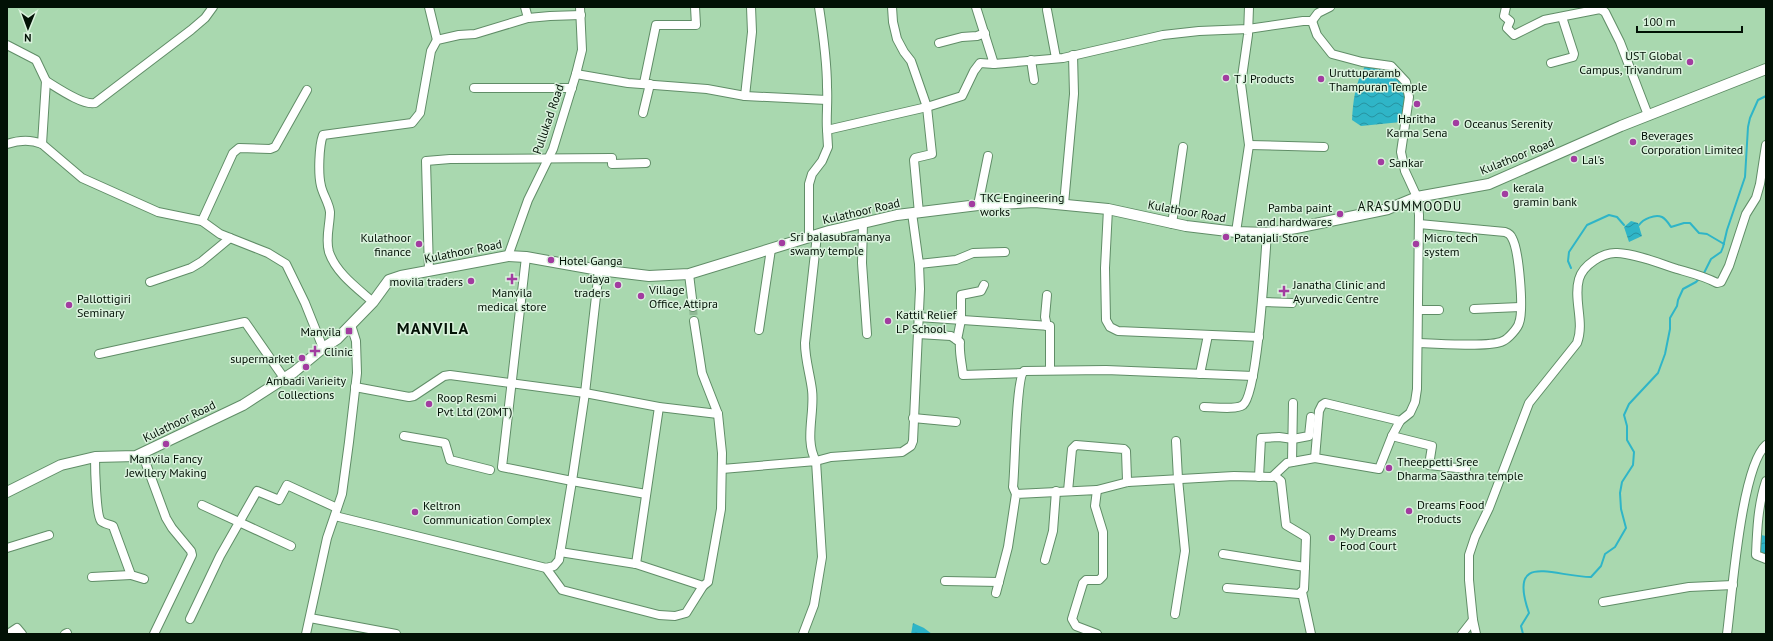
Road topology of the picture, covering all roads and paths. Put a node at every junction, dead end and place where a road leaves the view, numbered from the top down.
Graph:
1 (213, 7) edge
2 (429, 7) edge
3 (525, 7) edge
4 (695, 7) edge
5 (751, 7) edge
6 (819, 7) edge
7 (892, 7) edge
8 (976, 7) edge
9 (1249, 7) edge
10 (1330, 7) edge
11 (1506, 7) edge
12 (1047, 10) dead end
13 (581, 11) edge
14 (1562, 17) junction
15 (528, 18) junction
16 (1312, 21) junction
17 (1248, 29) junction
18 (984, 33) junction
19 (437, 40) junction
20 (939, 43) dead end
21 (7, 45) edge
22 (1073, 55) junction
23 (1056, 58) junction
24 (1031, 60) junction
25 (1551, 63) dead end
26 (994, 64) junction
27 (1766, 70) edge
28 (576, 74) junction
29 (1034, 80) dead end
30 (46, 81) junction
31 (647, 84) junction
32 (474, 88) dead end
33 (572, 88) junction
34 (307, 90) dead end
35 (745, 96) junction
36 (827, 100) junction
37 (927, 107) junction
38 (643, 113) dead end
39 (1648, 115) junction
40 (827, 130) junction
41 (7, 144) edge
42 (42, 144) junction
43 (1249, 145) junction
44 (1766, 146) edge
45 (1182, 147) dead end
46 (1324, 147) dead end
47 (988, 156) dead end
48 (548, 158) junction
49 (646, 164) dead end
50 (1416, 197) junction
51 (1064, 204) junction
52 (978, 205) junction
53 (1108, 209) junction
54 (915, 213) junction
55 (202, 221) junction
56 (863, 223) junction
57 (1172, 224) junction
58 (1419, 224) junction
59 (1236, 232) junction
60 (1267, 233) junction
61 (813, 236) junction
62 (227, 239) junction
63 (771, 249) junction
64 (1005, 252) dead end
65 (508, 256) junction
66 (526, 256) junction
67 (919, 264) junction
68 (598, 270) junction
69 (429, 271) junction
70 (689, 274) junction
71 (150, 282) dead end
72 (984, 285) dead end
73 (1047, 295) dead end
74 (373, 302) junction
75 (1262, 302) junction
76 (1292, 303) dead end
77 (693, 307) tunnel mouth
78 (1520, 307) junction
79 (1474, 308) dead end
80 (1419, 310) junction
81 (1439, 310) dead end
82 (918, 318) junction
83 (961, 320) junction
84 (694, 321) tunnel mouth
85 (351, 325) junction
86 (1047, 326) junction
87 (759, 330) dead end
88 (866, 334) dead end
89 (918, 334) junction
90 (1208, 335) junction
91 (1259, 337) junction
92 (957, 340) junction
93 (1418, 343) junction
94 (323, 348) junction
95 (99, 354) dead end
96 (1050, 370) junction
97 (1022, 373) junction
98 (1200, 374) junction
99 (1253, 376) junction
100 (284, 378) junction
101 (512, 384) junction
102 (356, 387) junction
103 (585, 393) junction
104 (1293, 403) dead end
105 (660, 407) junction
106 (1204, 407) dead end
107 (718, 414) junction
108 (1311, 417) dead end
109 (913, 418) junction
110 (1400, 421) junction
111 (956, 422) dead end
112 (404, 436) dead end
113 (1392, 436) junction
114 (1293, 440) junction
115 (1176, 441) dead end
116 (1766, 445) edge
117 (142, 453) junction
118 (95, 457) junction
119 (1315, 458) junction
120 (816, 461) junction
121 (1292, 462) junction
122 (1466, 468) dead end
123 (722, 469) junction
124 (490, 470) dead end
125 (1275, 476) junction
126 (1259, 477) junction
127 (1178, 479) junction
128 (572, 481) junction
129 (1766, 481) edge
130 (1128, 482) junction
131 (1097, 490) junction
132 (1056, 491) junction
133 (1068, 491) junction
134 (7, 492) edge
135 (646, 494) junction
136 (1016, 494) junction
137 (202, 505) dead end
138 (336, 512) junction
139 (240, 522) junction
140 (49, 535) dead end
141 (291, 546) dead end
142 (7, 548) edge
143 (560, 552) junction
144 (1223, 554) dead end
145 (1766, 559) edge
146 (1045, 560) dead end
147 (636, 564) junction
148 (1305, 567) junction
149 (546, 568) junction
150 (131, 575) junction
151 (92, 577) dead end
152 (144, 579) dead end
153 (945, 581) dead end
154 (999, 582) junction
155 (1733, 585) junction
156 (703, 586) junction
157 (1227, 588) dead end
158 (1302, 592) junction
159 (996, 593) dead end
160 (1603, 602) dead end
161 (1174, 614) dead end
162 (310, 618) junction
163 (190, 619) dead end
164 (1473, 620) junction
165 (8, 634) edge
166 (22, 634) edge
167 (154, 634) edge
168 (306, 634) edge
169 (396, 634) edge
170 (802, 634) edge
171 (1097, 634) edge
172 (1311, 634) edge
173 (1462, 634) edge
174 (1476, 634) edge
175 (1727, 634) edge

1 - 30 street
2 - 19 street
3 - 15 street
4 - 31 street
5 - 35 street
6 - 36 street
7 - 37 street
8 - 18 street
9 - 17 street
10 - 16 street
11 - 14 street
12 - 23 street
13 - 15 street
13 - 28 street, Pullukad Road
14 - 25 street
14 - 39 street
15 - 19 street
16 - 17 street
16 - 50 street
17 - 22 street
17 - 43 street
18 - 20 street
18 - 26 street
19 - 74 street
21 - 30 street
22 - 23 street
22 - 51 street
23 - 24 street
24 - 26 street
24 - 29 street
26 - 37 street
27 - 39 main road, Kulathoor Road
28 - 31 street
28 - 33 street, Pullukad Road
30 - 42 street
31 - 35 street
31 - 38 street
32 - 33 street
33 - 48 street, Pullukad Road
34 - 55 street
35 - 36 street
36 - 40 street
37 - 40 street
37 - 54 street
39 - 50 main road, Kulathoor Road
40 - 61 street
41 - 42 street
42 - 55 street
43 - 46 street
43 - 59 street
44 - 164 street
45 - 57 street
47 - 52 street
48 - 49 street
48 - 65 street, Pullukad Road
48 - 69 street
50 - 58 street
50 - 60 main road, Kulathoor Road
51 - 52 main road, Kulathoor Road
51 - 53 main road, Kulathoor Road
52 - 54 main road, Kulathoor Road
53 - 57 main road, Kulathoor Road
53 - 90 street
54 - 56 main road, Kulathoor Road
54 - 67 street
55 - 62 street
56 - 61 main road, Kulathoor Road
56 - 88 street
57 - 59 main road, Kulathoor Road
58 - 78 street
58 - 80 street
59 - 60 main road, Kulathoor Road
60 - 75 street
61 - 63 main road, Kulathoor Road
61 - 120 street
62 - 71 street
62 - 94 street
63 - 70 main road, Kulathoor Road
63 - 87 street
64 - 67 street
65 - 66 main road, Kulathoor Road
65 - 69 main road, Kulathoor Road
66 - 68 main road, Kulathoor Road
66 - 101 street
67 - 82 street
68 - 70 main road, Kulathoor Road
68 - 103 street
69 - 74 main road, Kulathoor Road
70 - 77 street
72 - 83 street
73 - 86 street
74 - 85 main road, Kulathoor Road
75 - 76 street
75 - 91 street
78 - 79 street
78 - 93 street
80 - 81 street
80 - 93 street
82 - 83 street
82 - 89 street
83 - 86 street
83 - 92 street
84 - 107 street
85 - 94 main road, Kulathoor Road
85 - 102 street
86 - 96 street
89 - 92 street
89 - 109 street
90 - 91 street
90 - 98 street
91 - 99 street
92 - 97 street
93 - 110 street
94 - 100 main road, Kulathoor Road
95 - 100 street
96 - 97 street
96 - 98 street
97 - 136 street
98 - 99 street
99 - 106 street
100 - 117 main road, Kulathoor Road
101 - 102 street
101 - 103 street
101 - 128 street
102 - 138 street
103 - 105 street
103 - 128 street
104 - 114 street
105 - 107 street
105 - 135 street
107 - 123 street
108 - 114 street
109 - 111 street
109 - 120 street
110 - 113 street
110 - 119 street
112 - 124 street
113 - 119 street
113 - 122 street
114 - 121 street
114 - 126 street
115 - 127 street
116 - 155 street
117 - 118 main road, Kulathoor Road
117 - 167 street
118 - 134 main road, Kulathoor Road
118 - 150 street
119 - 121 street
120 - 123 street
120 - 170 street
121 - 125 street
123 - 156 street
125 - 126 street
125 - 148 street
126 - 127 street
127 - 130 street
127 - 161 street
128 - 135 street
128 - 143 street
129 - 145 street
130 - 131 street
130 - 133 street
131 - 133 street
131 - 171 street
132 - 133 street
132 - 136 street
132 - 146 street
135 - 147 street
136 - 154 street
137 - 139 street
138 - 139 street
138 - 149 street
138 - 162 street
139 - 141 street
139 - 163 street
140 - 142 street
143 - 147 street
143 - 149 street
144 - 148 street
147 - 156 street
148 - 158 street
149 - 156 street
150 - 151 street
150 - 152 street
153 - 154 street
154 - 159 street
155 - 160 street
155 - 175 street
157 - 158 street
158 - 172 street
162 - 168 street
162 - 169 street
164 - 173 street
164 - 174 street
165 - 166 street

